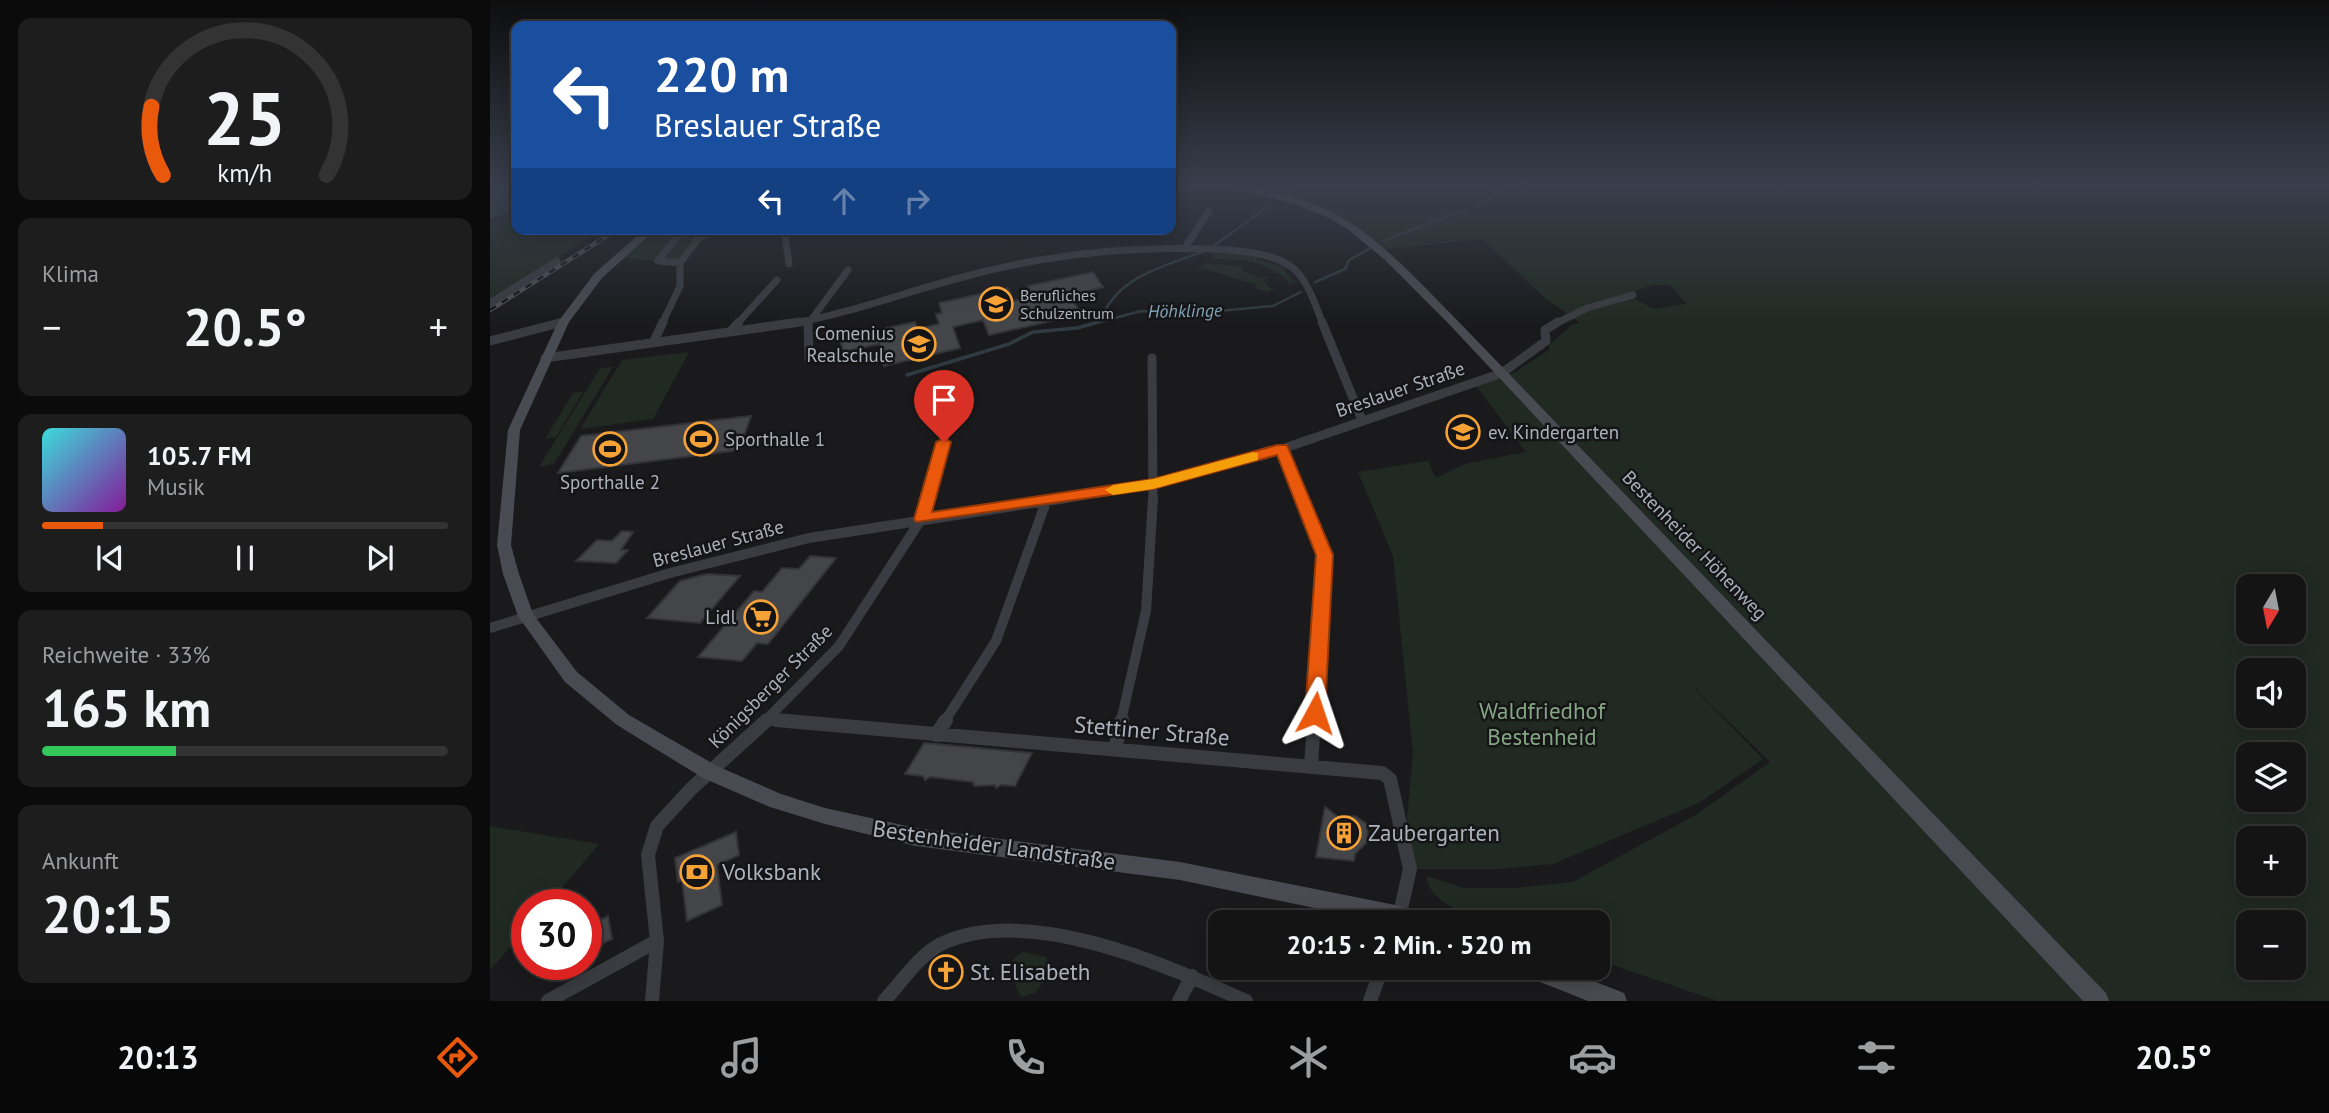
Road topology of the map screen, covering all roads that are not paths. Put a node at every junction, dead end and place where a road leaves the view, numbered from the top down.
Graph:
1 (1196, 231) edge
2 (1355, 231) edge
3 (644, 235) edge
4 (678, 235) edge
5 (705, 235) edge
6 (785, 235) edge
7 (1184, 249) junction
8 (557, 261) dead end
9 (680, 263) junction
10 (789, 264) dead end
11 (848, 270) dead end
12 (776, 281) dead end
13 (1633, 295) dead end
14 (490, 303) edge
15 (808, 321) junction
16 (564, 322) junction
17 (730, 332) junction
18 (490, 341) edge
19 (653, 343) junction
20 (545, 358) junction
21 (1152, 358) dead end
22 (809, 359) dead end
23 (1502, 373) junction
24 (958, 390) dead end
25 (1362, 419) junction
26 (1282, 449) junction
27 (1153, 484) junction
28 (1047, 499) junction
29 (922, 519) junction
30 (520, 599) junction
31 (490, 628) edge
32 (768, 719) junction
33 (936, 735) junction
34 (1115, 749) junction
35 (1311, 767) junction
36 (710, 772) junction
37 (1360, 910) edge
38 (1406, 910) edge
39 (657, 941) junction
40 (1192, 976) junction
41 (1378, 980) edge
42 (1563, 980) edge
43 (548, 1001) edge
44 (652, 1001) edge
45 (884, 1001) edge
46 (1179, 1001) edge
47 (1247, 1001) edge
48 (1370, 1001) edge
49 (1616, 1001) edge
50 (2098, 1001) edge

1 - 7 street
2 - 23 main road, Bestenheider Höhenweg
3 - 16 main road, Bestenheider Landstraße
4 - 9 street
5 - 9 street
6 - 10 street
7 - 15 street
7 - 25 street
8 - 14 street
9 - 19 street
11 - 15 street
12 - 17 street
13 - 23 street, Breslauer Straße
15 - 17 street
15 - 22 street
16 - 18 street
16 - 20 main road, Bestenheider Landstraße
17 - 19 street
19 - 20 street
20 - 30 main road, Bestenheider Landstraße
21 - 27 street
23 - 25 street, Breslauer Straße
23 - 50 main road, Bestenheider Höhenweg
24 - 29 street
25 - 26 street, Breslauer Straße
26 - 27 street, Breslauer Straße
26 - 35 street
27 - 28 street, Breslauer Straße
27 - 34 street
28 - 29 street, Breslauer Straße
28 - 33 street
29 - 30 street, Breslauer Straße
29 - 32 street, Königsberger Straße
30 - 31 street, Breslauer Straße
30 - 36 main road, Bestenheider Landstraße
32 - 33 street, Stettiner Straße
32 - 36 street, Königsberger Straße
33 - 34 street, Stettiner Straße
34 - 35 street, Stettiner Straße
35 - 38 street, Stettiner Straße
36 - 37 main road, Bestenheider Landstraße
36 - 39 street, Königsberger Straße
39 - 43 street
39 - 44 street, Königsberger Straße
40 - 45 street
40 - 46 street
40 - 47 street
41 - 48 street
42 - 49 main road

